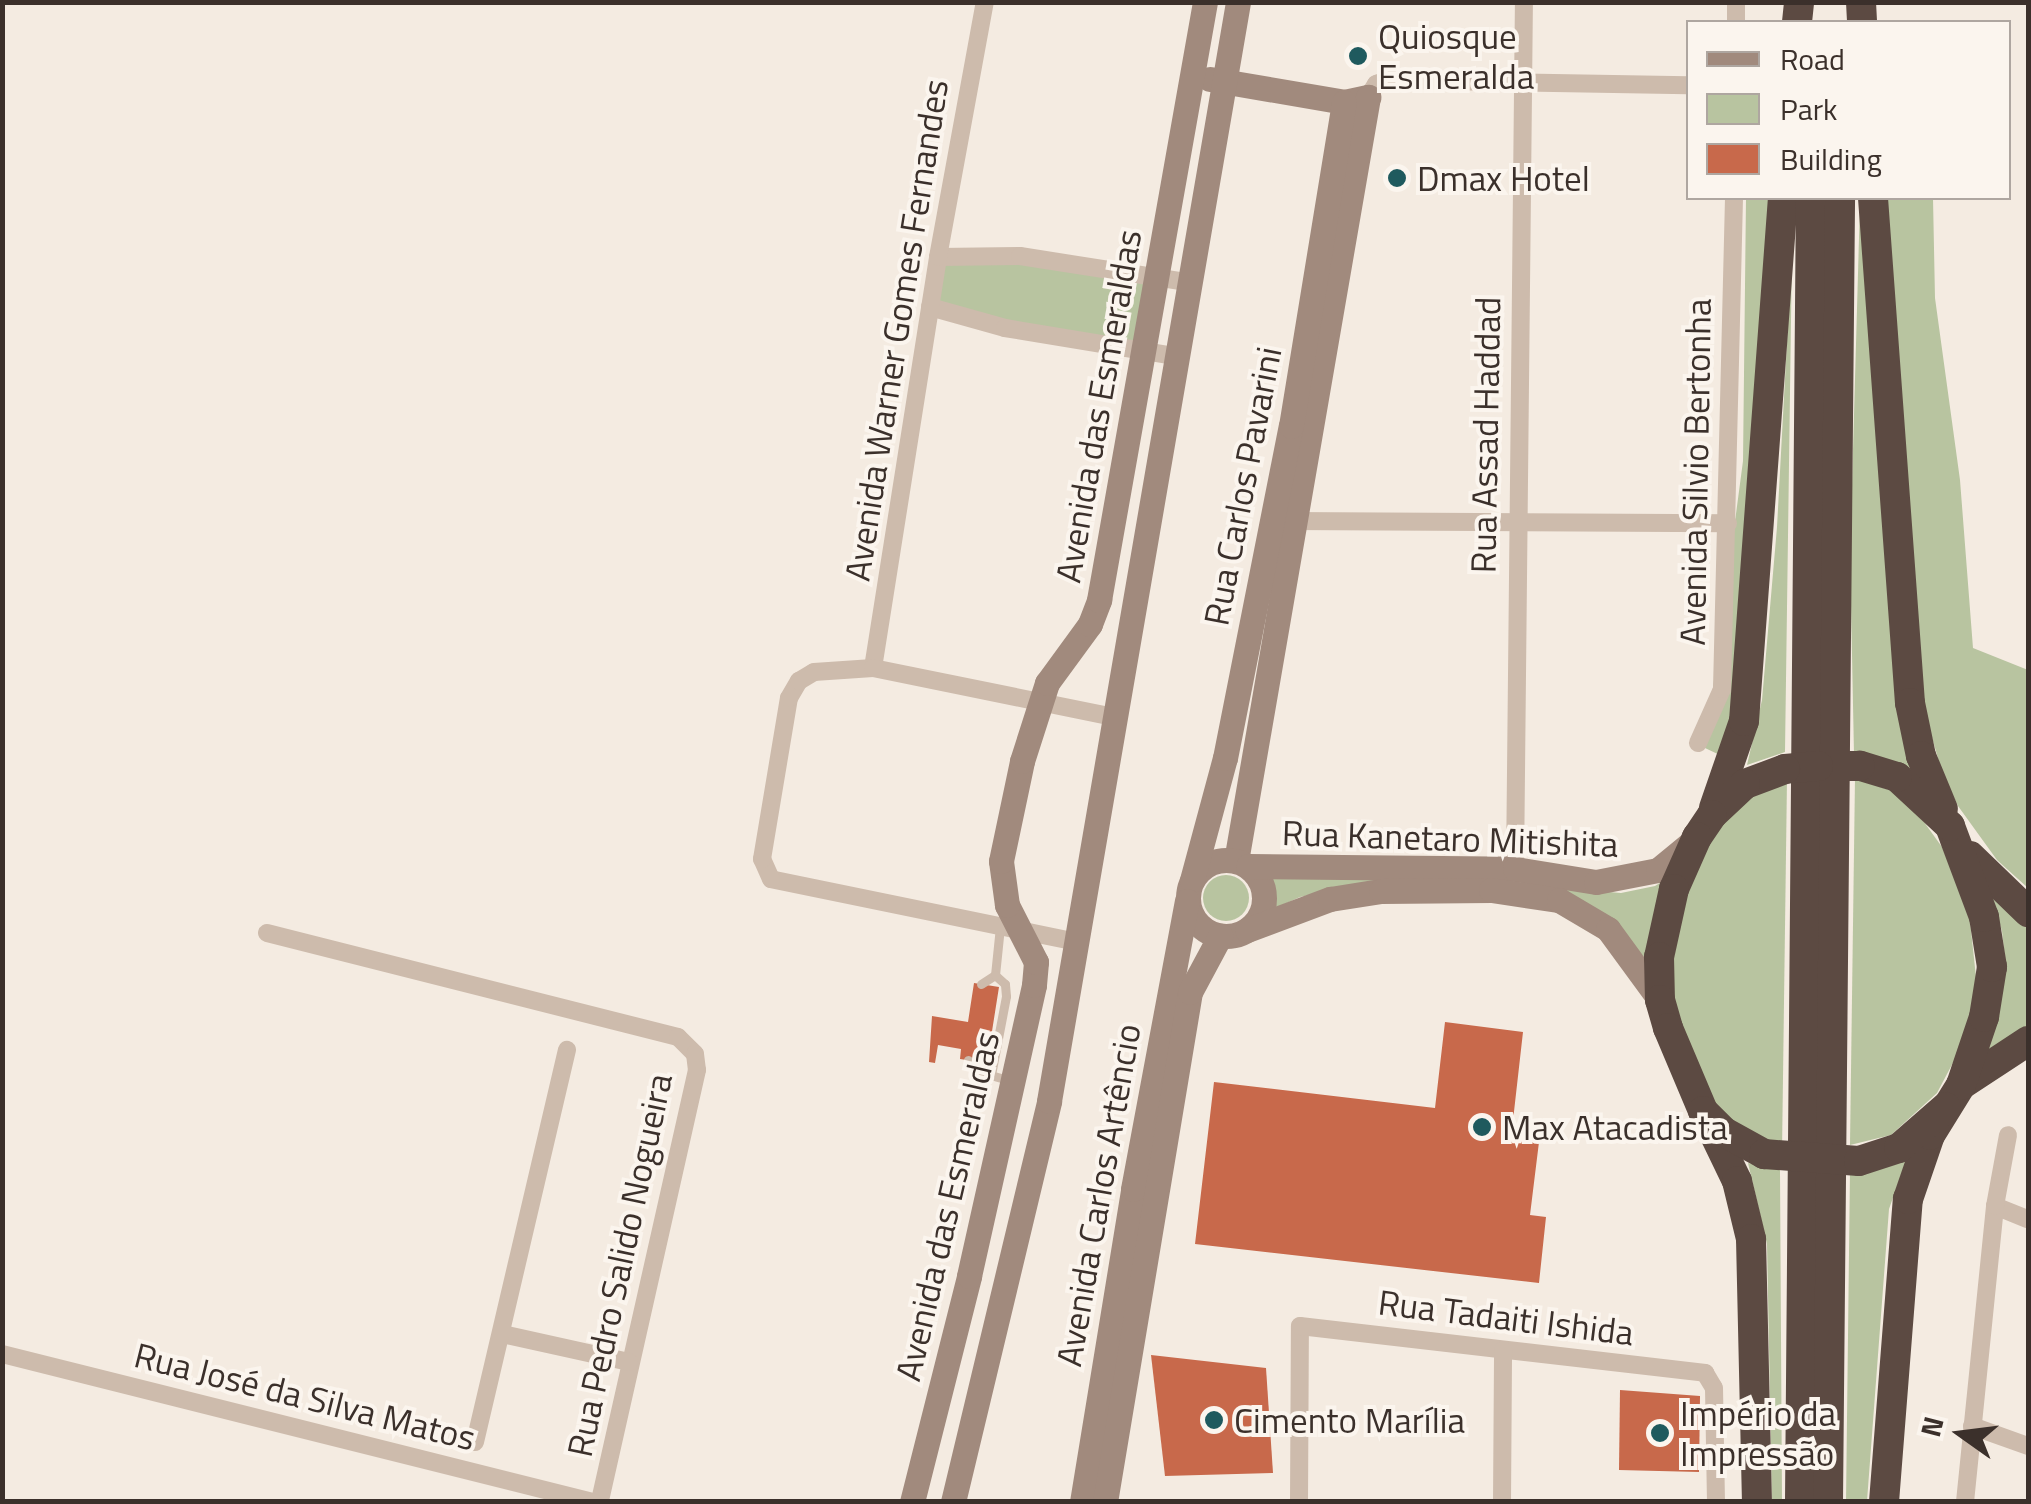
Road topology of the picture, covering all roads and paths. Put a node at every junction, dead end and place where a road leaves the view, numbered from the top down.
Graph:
1 (985, 2) edge
2 (1205, 2) edge
3 (1238, 2) edge
4 (1524, 2) edge
5 (1192, 76) junction
6 (1524, 79) junction
7 (1224, 81) junction
8 (1686, 85) edge
9 (1356, 100) junction
10 (1734, 200) edge
11 (1783, 200) edge
12 (1812, 200) edge
13 (1840, 200) edge
14 (1873, 200) edge
15 (938, 257) junction
16 (1157, 276) junction
17 (1192, 283) junction
18 (930, 307) junction
19 (1143, 352) junction
20 (1180, 357) junction
21 (1516, 520) junction
22 (1283, 521) junction
23 (1728, 523) junction
24 (873, 668) junction
25 (1040, 704) junction
26 (1118, 718) junction
27 (1819, 725) junction
28 (1698, 743) dead end
29 (1225, 758) junction
30 (1252, 762) junction
31 (1704, 826) junction
32 (1956, 836) junction
33 (1242, 864) junction
34 (1515, 870) junction
35 (1190, 890) junction
36 (2028, 912) edge
37 (1010, 929) junction
38 (1247, 930) junction
39 (267, 933) dead end
40 (1220, 936) junction
41 (1077, 942) junction
42 (995, 975) junction
43 (982, 984) dead end
44 (1660, 1000) junction
45 (2028, 1042) edge
46 (567, 1050) dead end
47 (968, 1060) dead end
48 (1002, 1078) junction
49 (1954, 1096) junction
50 (1703, 1111) junction
51 (2008, 1136) dead end
52 (1815, 1199) junction
53 (1995, 1206) junction
54 (2028, 1219) edge
55 (502, 1334) junction
56 (1503, 1350) junction
57 (2, 1354) edge
58 (629, 1362) junction
59 (1972, 1426) junction
60 (475, 1442) dead end
61 (2028, 1446) edge
62 (592, 1502) edge
63 (600, 1502) edge
64 (912, 1502) edge
65 (953, 1502) edge
66 (1082, 1502) edge
67 (1104, 1502) edge
68 (1300, 1502) edge
69 (1502, 1502) edge
70 (1716, 1502) edge
71 (1757, 1502) edge
72 (1800, 1502) edge
73 (1828, 1502) edge
74 (1884, 1502) edge
75 (1965, 1502) edge

1 - 15 street, Avenida Warner Gomes Fernandes
2 - 5 main road, Avenida das Esmeraldas
3 - 7 main road, Avenida das Esmeraldas
4 - 6 street, Rua Assad Haddad
5 - 7 main road
5 - 16 main road, Avenida das Esmeraldas
6 - 8 street
6 - 9 street
6 - 21 street, Rua Assad Haddad
7 - 9 main road
7 - 17 main road, Avenida das Esmeraldas
9 - 22 main road, Rua Carlos Pavarini
10 - 23 street, Avenida Silvio Bertonha
11 - 31 highway
12 - 27 highway
13 - 27 highway
14 - 32 highway
15 - 16 street
15 - 18 street, Avenida Warner Gomes Fernandes
16 - 17 street
16 - 19 main road, Avenida das Esmeraldas
17 - 20 main road, Avenida das Esmeraldas
18 - 19 street
18 - 24 street, Avenida Warner Gomes Fernandes
19 - 20 street
19 - 25 main road, Avenida das Esmeraldas
20 - 26 main road, Avenida das Esmeraldas
21 - 22 street
21 - 23 street
21 - 34 street, Rua Assad Haddad
22 - 29 main road, Rua Carlos Pavarini
22 - 30 main road, Rua Carlos Pavarini
23 - 28 street, Avenida Silvio Bertonha
24 - 25 street
24 - 37 street
25 - 26 street
25 - 37 main road, Avenida das Esmeraldas
26 - 41 main road, Avenida das Esmeraldas
27 - 52 highway
29 - 30 main road
29 - 35 main road, Rua Carlos Pavarini
30 - 33 main road, Rua Carlos Pavarini
31 - 32 highway
31 - 34 main road, Rua Kanetaro Mitishita
31 - 44 highway
32 - 36 highway
32 - 49 highway
33 - 34 main road, Rua Kanetaro Mitishita
33 - 35 main road
33 - 38 main road
35 - 40 main road
35 - 66 main road, Avenida Carlos Artêncio
37 - 41 street
37 - 42 lane
37 - 48 main road, Avenida das Esmeraldas
38 - 40 main road
38 - 44 main road, Rua Kanetaro Mitishita
39 - 58 street, Rua Pedro Salido Nogueira
40 - 67 main road, Avenida Carlos Artêncio
41 - 65 main road, Avenida das Esmeraldas
42 - 43 lane
42 - 48 lane
44 - 50 highway
45 - 49 highway
46 - 55 street
47 - 48 lane
48 - 64 main road, Avenida das Esmeraldas
49 - 50 highway
49 - 74 highway
50 - 71 highway
51 - 53 street
52 - 72 highway
52 - 73 highway
53 - 54 street
53 - 59 street
55 - 58 street
55 - 60 street
56 - 68 street, Rua Tadaiti Ishida
56 - 69 street
56 - 70 street, Rua Tadaiti Ishida
57 - 62 street, Rua José da Silva Matos
58 - 63 street, Rua Pedro Salido Nogueira
59 - 61 street
59 - 75 street

